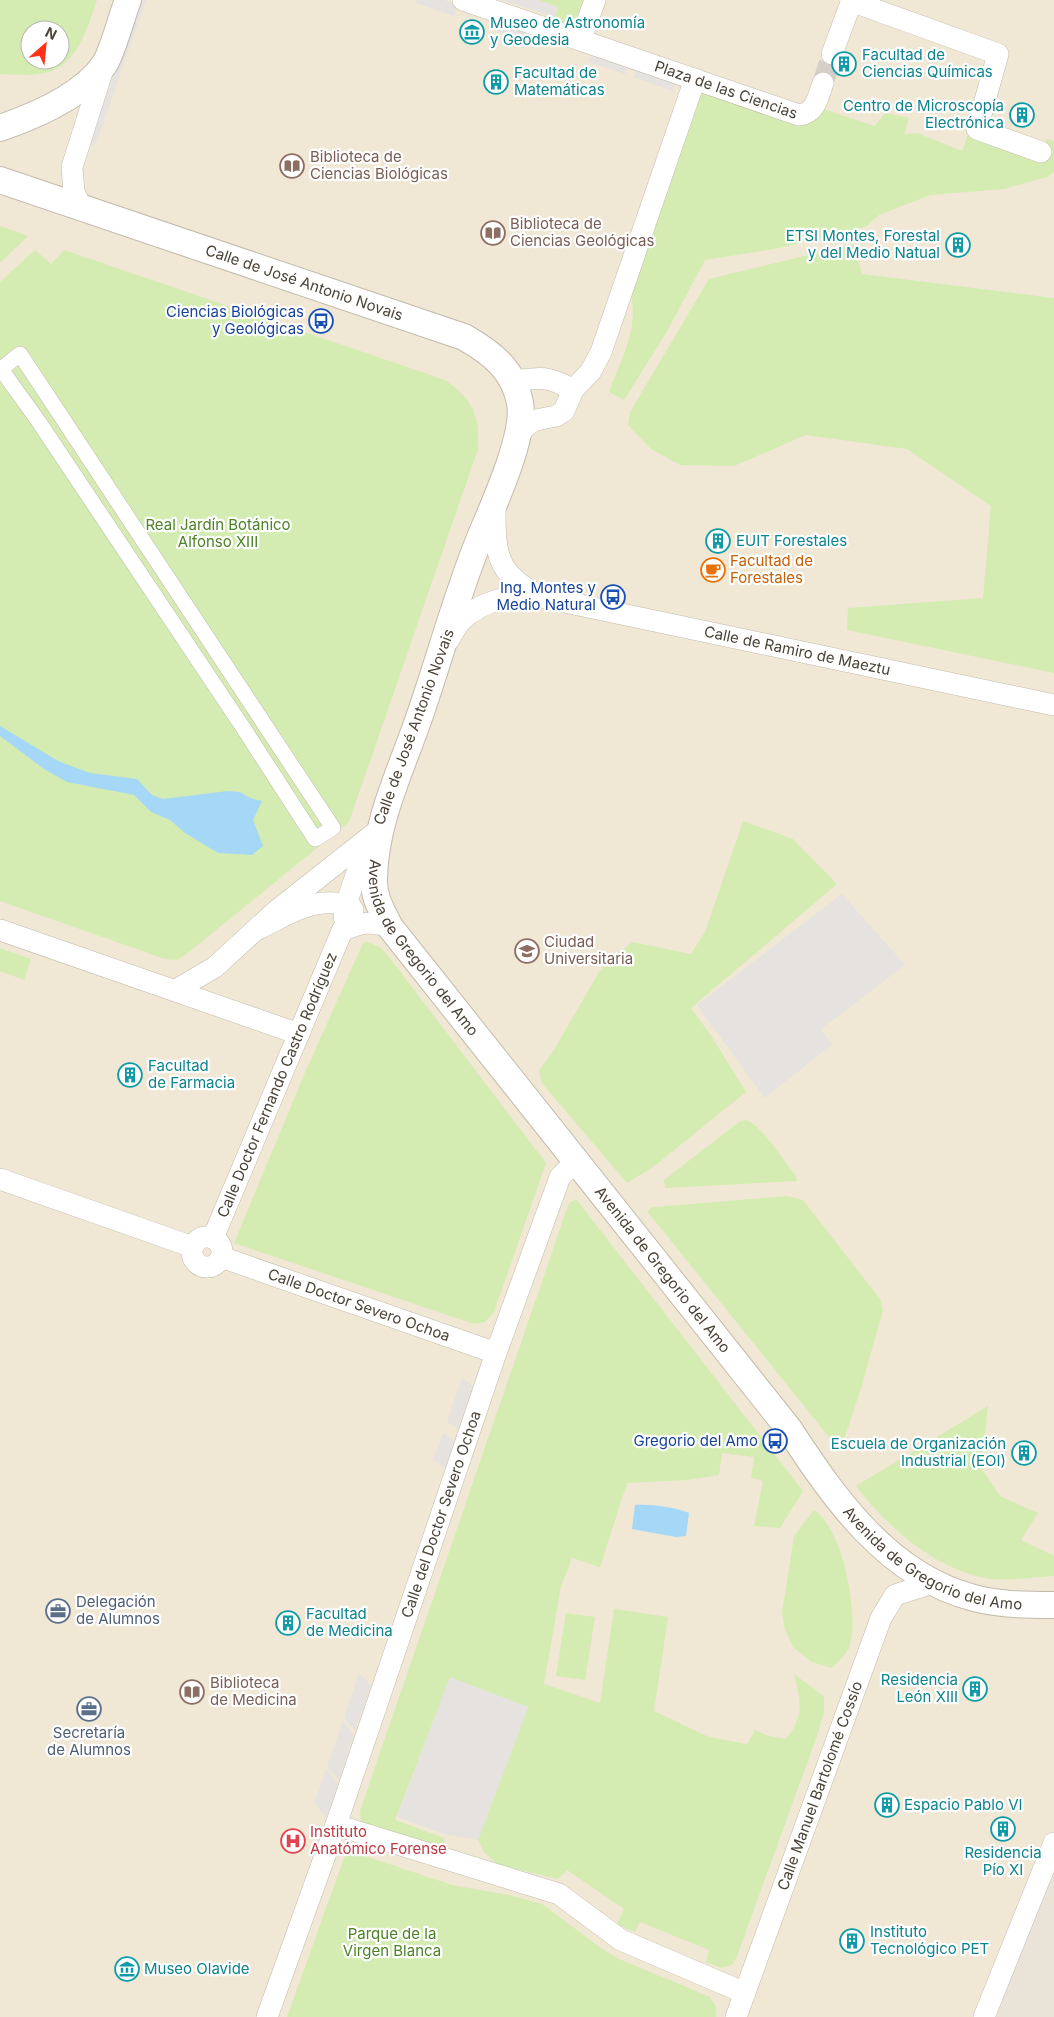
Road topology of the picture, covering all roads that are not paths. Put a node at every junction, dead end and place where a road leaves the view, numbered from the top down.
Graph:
1 (128, 0) edge
2 (464, 0) edge
3 (595, 0) edge
4 (851, 0) edge
5 (581, 40) junction
6 (832, 54) tunnel mouth
7 (104, 65) junction
8 (695, 79) junction
9 (823, 83) tunnel mouth
10 (0, 128) edge
11 (1041, 152) dead end
12 (0, 180) edge
13 (81, 206) junction
14 (514, 381) junction
15 (574, 390) junction
16 (517, 436) junction
17 (495, 501) junction
18 (541, 596) junction
19 (443, 650) junction
20 (1054, 705) edge
21 (374, 833) junction
22 (320, 841) joint
23 (346, 904) junction
24 (390, 927) junction
25 (258, 928) junction
26 (0, 930) edge
27 (342, 931) junction
28 (176, 990) junction
29 (299, 1034) junction
30 (581, 1166) junction
31 (0, 1179) edge
32 (217, 1248) junction
33 (496, 1353) junction
34 (933, 1582) junction
35 (1054, 1605) edge
36 (336, 1826) junction
37 (1054, 1843) edge
38 (745, 1993) junction
39 (991, 2014) edge
40 (267, 2017) edge
41 (736, 2017) edge

1 - 7 street
2 - 5 street, Plaza de las Ciencias
3 - 5 street
4 - 6 street
4 - 11 street
5 - 8 street, Plaza de las Ciencias
7 - 10 street
7 - 13 street
8 - 9 street, Plaza de las Ciencias
8 - 15 street
12 - 13 street, Calle de José Antonio Novais
13 - 14 street, Calle de José Antonio Novais
14 - 15 street
14 - 16 street, Calle de José Antonio Novais
15 - 16 street
16 - 17 street, Calle de José Antonio Novais
17 - 18 street, Calle de Ramiro de Maeztu
17 - 19 street, Calle de José Antonio Novais
18 - 19 street, Calle de Ramiro de Maeztu
18 - 20 street, Calle de Ramiro de Maeztu
19 - 21 street, Calle de José Antonio Novais
21 - 23 street, Calle Doctor Fernando Castro Rodríguez
21 - 24 street, Avenida de Gregorio del Amo
21 - 25 street, Calle de José Antonio Novais
22 - 22 street
23 - 25 street
23 - 27 street, Calle Doctor Fernando Castro Rodríguez
24 - 27 street
24 - 30 street, Avenida de Gregorio del Amo
25 - 28 street, Calle de José Antonio Novais
26 - 28 street
27 - 29 street, Calle Doctor Fernando Castro Rodríguez
28 - 29 street
29 - 32 street, Calle Doctor Fernando Castro Rodríguez
30 - 33 street, Calle del Doctor Severo Ochoa
30 - 34 street, Avenida de Gregorio del Amo
31 - 32 street
32 - 33 street, Calle Doctor Severo Ochoa
33 - 36 street, Calle del Doctor Severo Ochoa
34 - 35 street, Avenida de Gregorio del Amo
34 - 38 street, Calle Manuel Bartolomé Cossío
36 - 38 street
36 - 40 street, Calle del Doctor Severo Ochoa
37 - 39 street
38 - 41 street, Calle Manuel Bartolomé Cossío

